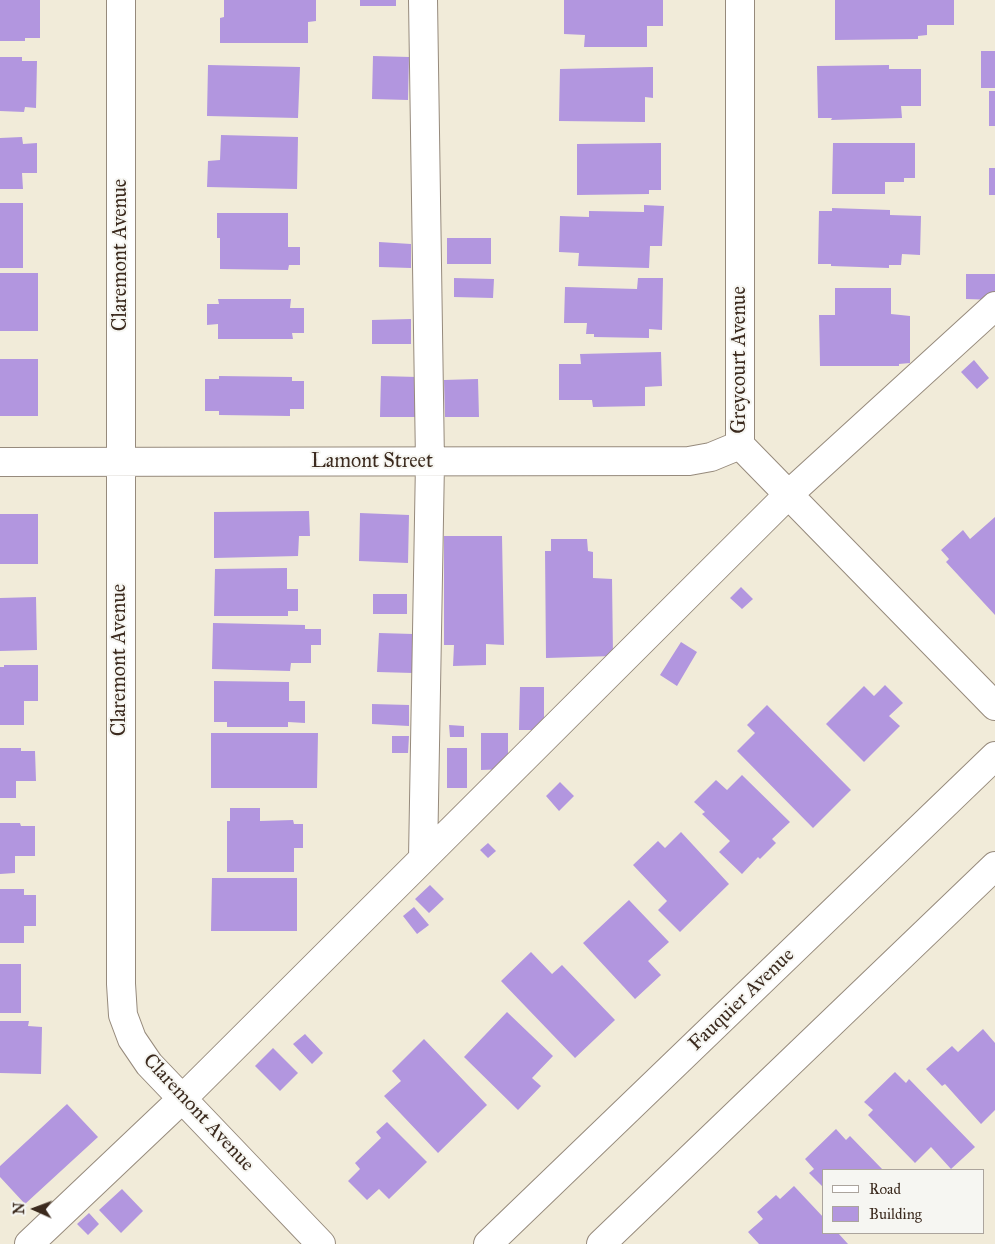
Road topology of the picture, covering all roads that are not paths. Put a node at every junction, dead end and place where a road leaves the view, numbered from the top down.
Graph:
1 (122, 0) edge
2 (423, 0) edge
3 (740, 0) edge
4 (995, 306) edge
5 (740, 445) junction
6 (0, 462) edge
7 (120, 462) junction
8 (430, 462) junction
9 (789, 494) junction
10 (995, 706) edge
11 (995, 756) edge
12 (423, 858) junction
13 (995, 866) edge
14 (183, 1098) junction
15 (28, 1244) edge
16 (321, 1244) edge
17 (488, 1244) edge
18 (601, 1244) edge

1 - 7 street, Claremont Avenue
2 - 8 street
3 - 5 street, Greycourt Avenue
4 - 9 street
5 - 8 street, Lamont Street
5 - 9 street, Greycourt Avenue
6 - 7 street, Lamont Street
7 - 8 street, Lamont Street
7 - 14 street, Claremont Avenue
8 - 12 street
9 - 10 street, Greycourt Avenue
9 - 12 street
11 - 17 street, Fauquier Avenue
12 - 14 street
13 - 18 street
14 - 15 street
14 - 16 street, Claremont Avenue

